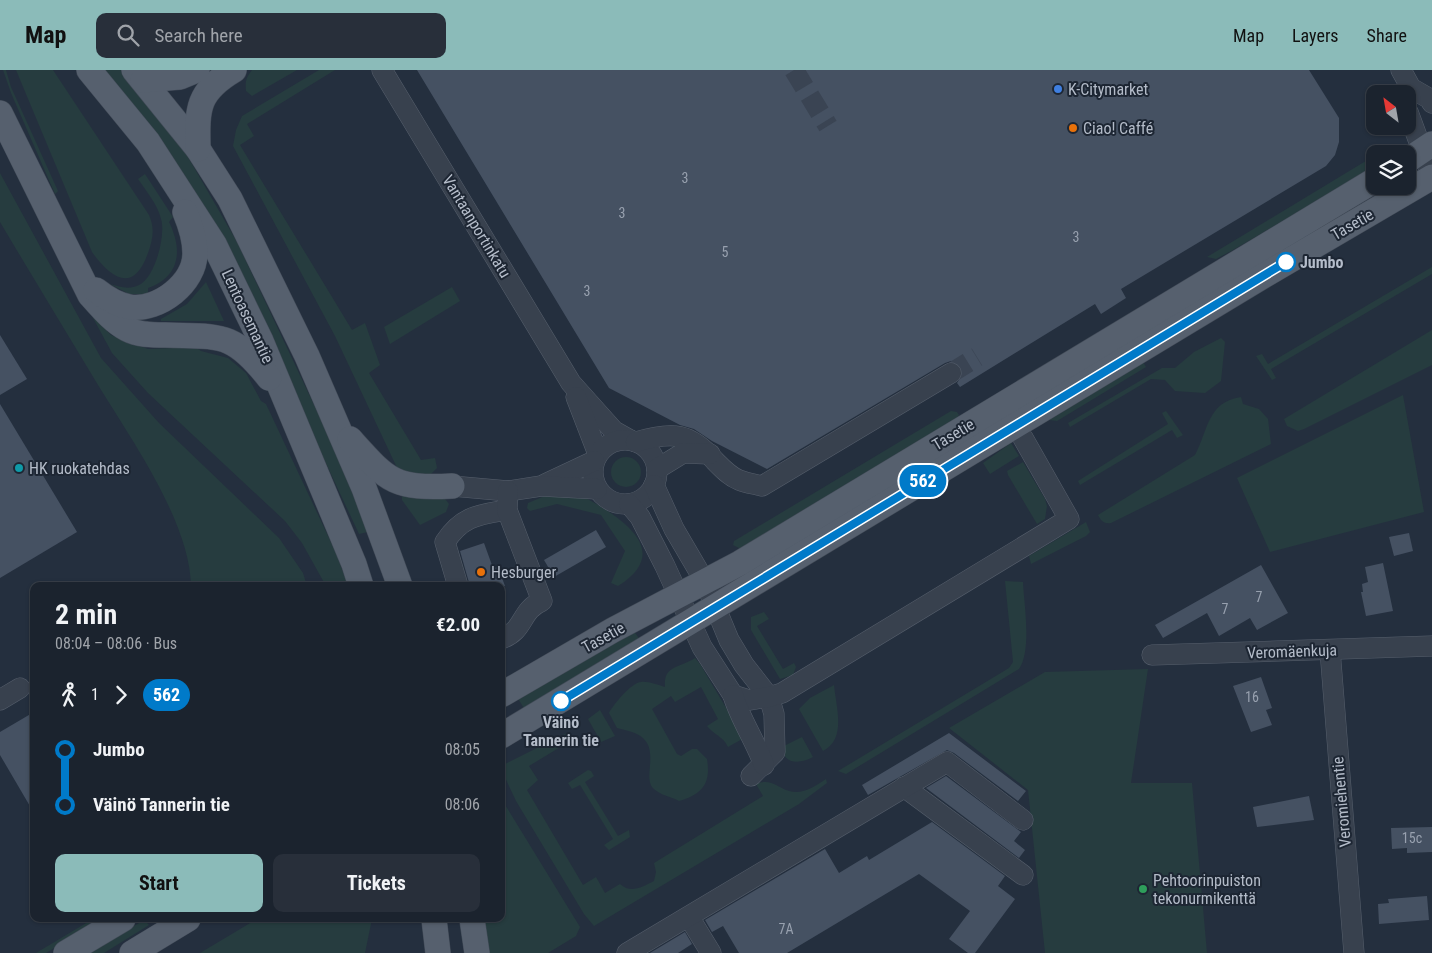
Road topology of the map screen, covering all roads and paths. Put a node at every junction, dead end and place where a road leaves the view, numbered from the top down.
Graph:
1 (90, 70) edge
2 (196, 70) edge
3 (234, 70) edge
4 (382, 70) edge
5 (1402, 70) edge
6 (139, 75) edge
7 (1406, 85) edge
8 (1416, 98) edge
9 (1432, 103) edge
10 (0, 112) edge
11 (1415, 135) edge
12 (198, 148) junction
13 (1420, 152) edge
14 (169, 172) junction
15 (1432, 177) edge
16 (1366, 185) edge
17 (77, 269) junction
18 (951, 372) tunnel mouth
19 (571, 383) junction
20 (282, 396) junction
21 (334, 421) junction
22 (1023, 438) dead end
23 (633, 441) junction
24 (710, 454) junction
25 (596, 457) junction
26 (656, 477) junction
27 (452, 486) joint
28 (541, 486) junction
29 (597, 489) junction
30 (508, 501) junction
31 (629, 504) junction
32 (360, 582) edge
33 (399, 582) edge
34 (457, 582) edge
35 (704, 582) junction
36 (680, 595) junction
37 (716, 606) junction
38 (691, 622) junction
39 (505, 637) edge
40 (1432, 646) edge
41 (1330, 650) junction
42 (1152, 655) dead end
43 (20, 688) dead end
44 (505, 693) edge
45 (733, 694) junction
46 (769, 697) junction
47 (0, 700) edge
48 (505, 734) edge
49 (904, 787) junction
50 (1023, 820) dead end
51 (1023, 875) dead end
52 (689, 917) junction
53 (118, 922) edge
54 (183, 922) edge
55 (434, 922) edge
56 (472, 922) edge
57 (66, 953) edge
58 (132, 953) edge
59 (438, 953) edge
60 (477, 953) edge
61 (627, 953) edge
62 (711, 953) edge
63 (1354, 953) edge

1 - 14 main road, Lentoasemantie
2 - 6 main road
3 - 12 main road
4 - 19 street, Vantaanportinkatu
5 - 7 street
6 - 12 main road
8 - 9 street
10 - 17 main road
11 - 13 street
12 - 21 main road
13 - 15 street
14 - 17 main road
14 - 20 main road, Lentoasemantie
15 - 37 main road, Tasetie
16 - 35 main road, Tasetie
17 - 20 main road
18 - 24 street
19 - 23 street, Vantaanportinkatu
19 - 25 street, Vantaanportinkatu
20 - 32 main road, Lentoasemantie
21 - 27 main road
21 - 33 main road
22 - 46 street
23 - 24 street
23 - 25 street
23 - 26 street, Vantaanportinkatu
24 - 26 street
25 - 28 street
25 - 29 street, Vantaanportinkatu
26 - 31 street
26 - 35 street, Vantaanportinkatu
27 - 30 street
28 - 29 street
28 - 30 street
29 - 31 street
30 - 34 street
30 - 39 street
31 - 36 street
35 - 36 main road, Tasetie
35 - 37 street, Vantaanportinkatu
36 - 38 street
36 - 44 main road, Tasetie
37 - 38 main road, Tasetie
37 - 46 street, Vantaanportinkatu
38 - 45 street
38 - 48 main road, Tasetie
40 - 41 street, Veromäenkuja
41 - 42 street, Veromäenkuja
41 - 63 street, Veromiehentie
43 - 47 street
45 - 46 street
45 - 46 street
49 - 50 street
49 - 51 street
49 - 52 street
52 - 61 street
52 - 62 street
53 - 57 main road
54 - 58 main road
55 - 59 main road
56 - 60 main road

